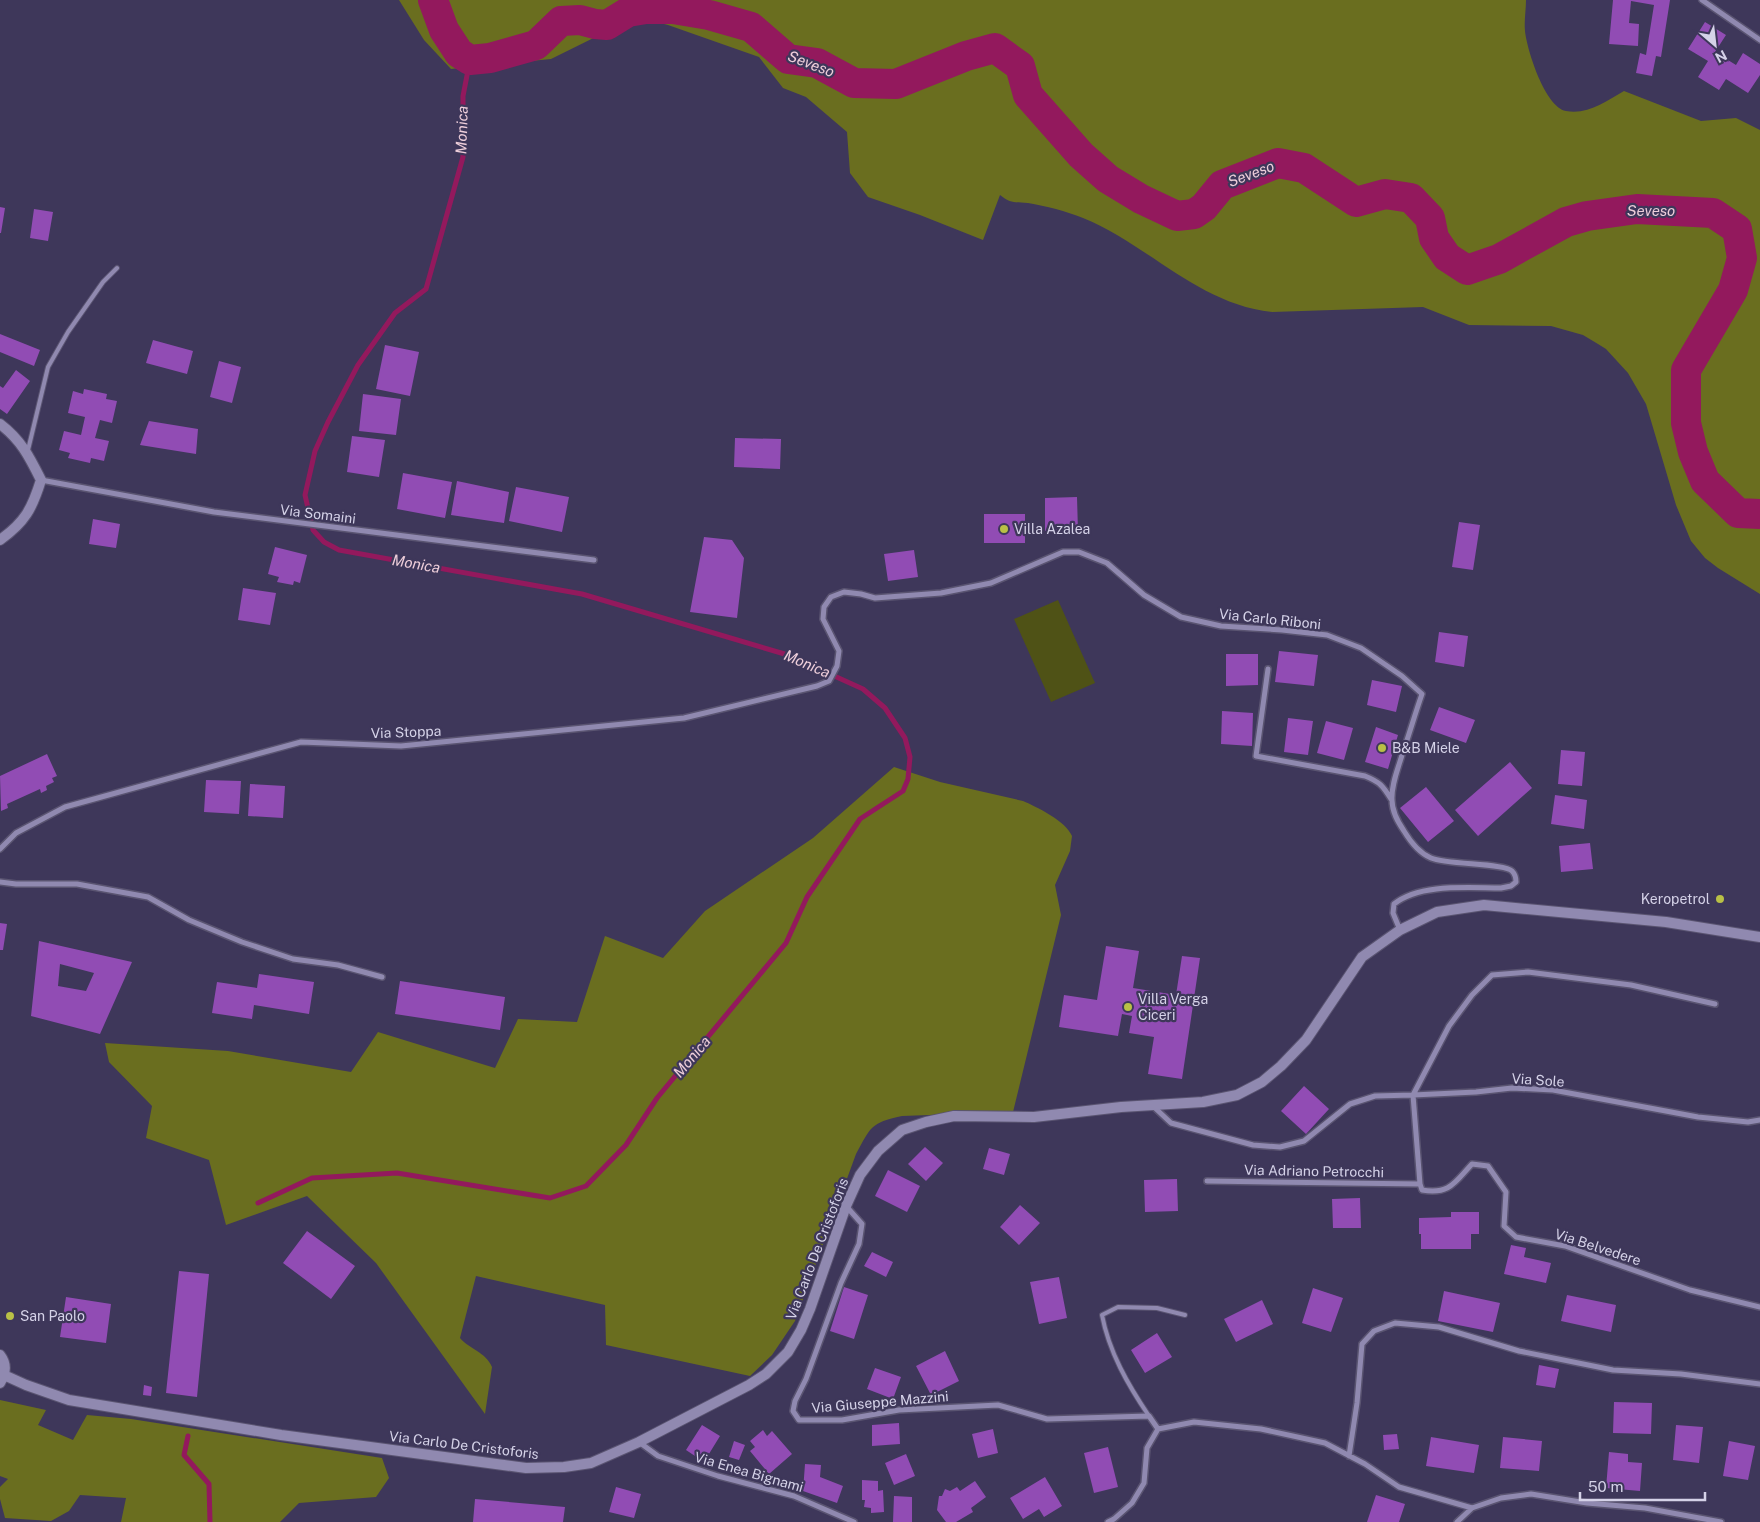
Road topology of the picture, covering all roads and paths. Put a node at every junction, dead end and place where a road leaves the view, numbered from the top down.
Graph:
1 (1702, 0) edge
2 (1760, 40) edge
3 (117, 268) dead end
4 (0, 424) edge
5 (27, 452) junction
6 (41, 480) junction
7 (0, 540) edge
8 (594, 560) dead end
9 (1268, 669) dead end
10 (829, 681) joint
11 (1392, 800) junction
12 (0, 849) edge
13 (0, 882) edge
14 (1400, 930) junction
15 (1760, 936) edge
16 (382, 977) dead end
17 (1715, 1004) dead end
18 (1413, 1095) junction
19 (1152, 1105) junction
20 (1760, 1120) edge
21 (1207, 1181) dead end
22 (1420, 1184) junction
23 (846, 1206) junction
24 (1760, 1307) edge
25 (1185, 1315) dead end
26 (0, 1355) edge
27 (2, 1379) edge
28 (1760, 1384) edge
29 (1149, 1416) junction
30 (1158, 1429) junction
31 (639, 1442) junction
32 (1349, 1456) junction
33 (1472, 1508) junction
34 (854, 1522) edge
35 (1108, 1522) edge
36 (1457, 1522) edge
37 (1721, 1522) edge

1 - 2 street
3 - 5 lane
4 - 5 main road
5 - 6 main road
6 - 7 main road
6 - 8 street, Via Somaini
9 - 11 street
10 - 11 street, Via Carlo Riboni
10 - 12 street, Via Stoppa
11 - 14 street
13 - 16 street
14 - 15 main road, Via Carlo De Cristoforis
14 - 19 main road, Via Carlo De Cristoforis
17 - 18 street
18 - 19 street
18 - 20 street, Via Sole
18 - 22 street
19 - 23 main road, Via Carlo De Cristoforis
21 - 22 street, Via Adriano Petrocchi
22 - 24 street, Via Belvedere
23 - 29 street, Via Giuseppe Mazzini
23 - 31 main road, Via Carlo De Cristoforis
25 - 29 lane
26 - 27 main road
27 - 31 main road, Via Carlo De Cristoforis
28 - 32 street
29 - 30 street
30 - 32 street
30 - 35 street
31 - 34 street, Via Enea Bignami
32 - 33 street
33 - 36 street
33 - 37 street

